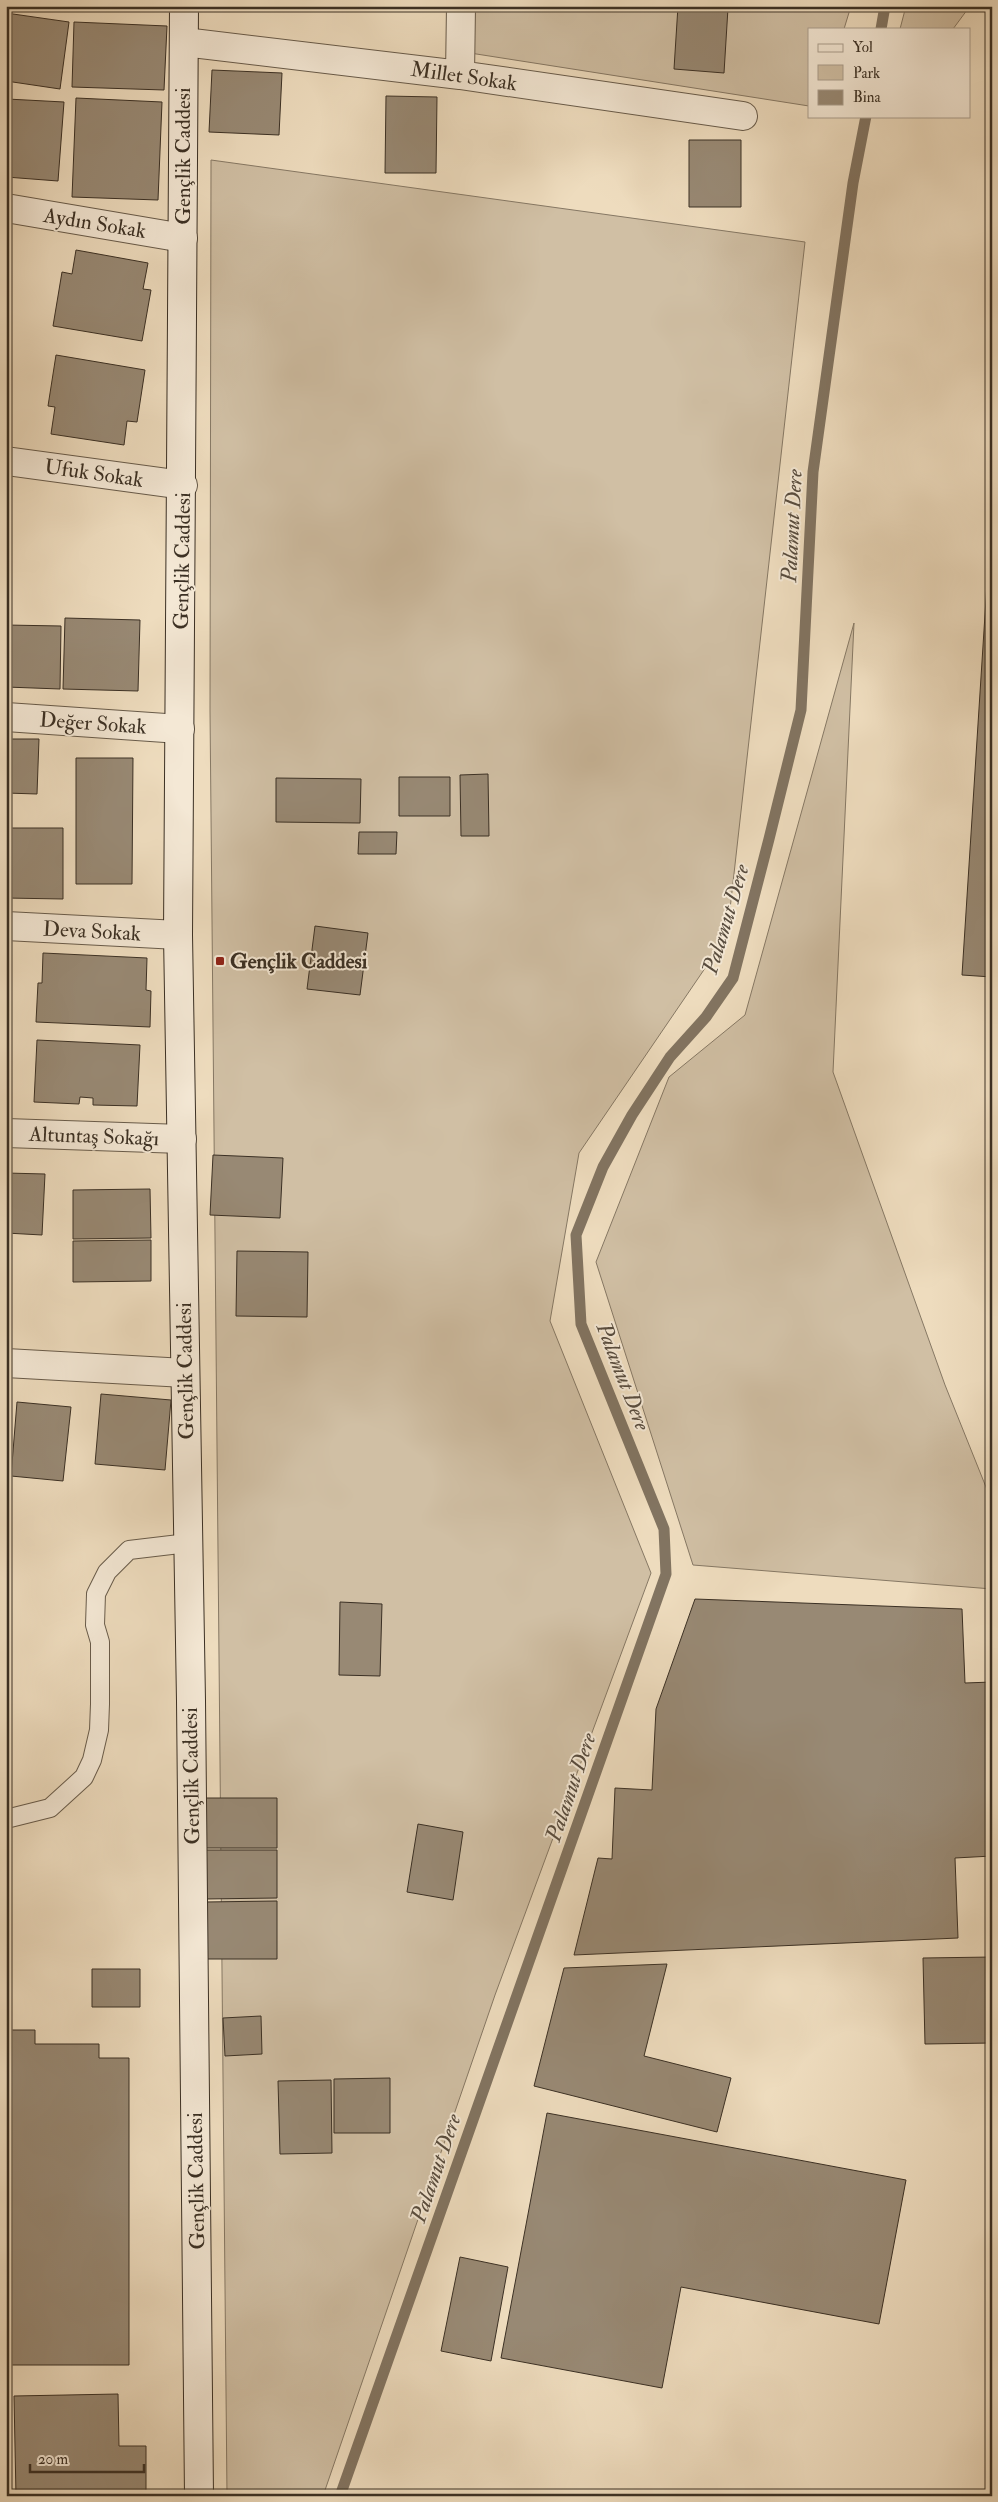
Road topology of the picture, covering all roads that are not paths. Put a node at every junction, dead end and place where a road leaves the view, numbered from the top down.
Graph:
1 (184, 6) edge
2 (461, 6) edge
3 (184, 42) junction
4 (460, 75) junction
5 (743, 116) dead end
6 (6, 208) edge
7 (183, 238) junction
8 (6, 461) edge
9 (183, 485) junction
10 (6, 717) edge
11 (180, 729) junction
12 (6, 926) edge
13 (178, 935) junction
14 (6, 1133) edge
15 (182, 1139) junction
16 (6, 1363) edge
17 (185, 1373) junction
18 (188, 1543) junction
19 (6, 1819) edge
20 (199, 2496) edge

1 - 3 main road, Gençlik Caddesi
2 - 4 main road
3 - 4 main road, Millet Sokak
3 - 7 main road, Gençlik Caddesi
4 - 5 main road, Millet Sokak
6 - 7 main road, Aydın Sokak
7 - 9 main road, Gençlik Caddesi
8 - 9 main road, Ufuk Sokak
9 - 11 main road, Gençlik Caddesi
10 - 11 main road, Değer Sokak
11 - 13 main road, Gençlik Caddesi
12 - 13 main road, Deva Sokak
13 - 15 main road, Gençlik Caddesi
14 - 15 main road, Altuntaş Sokağı
15 - 17 main road, Gençlik Caddesi
16 - 17 main road
17 - 18 main road, Gençlik Caddesi
18 - 19 lane
18 - 20 main road, Gençlik Caddesi

